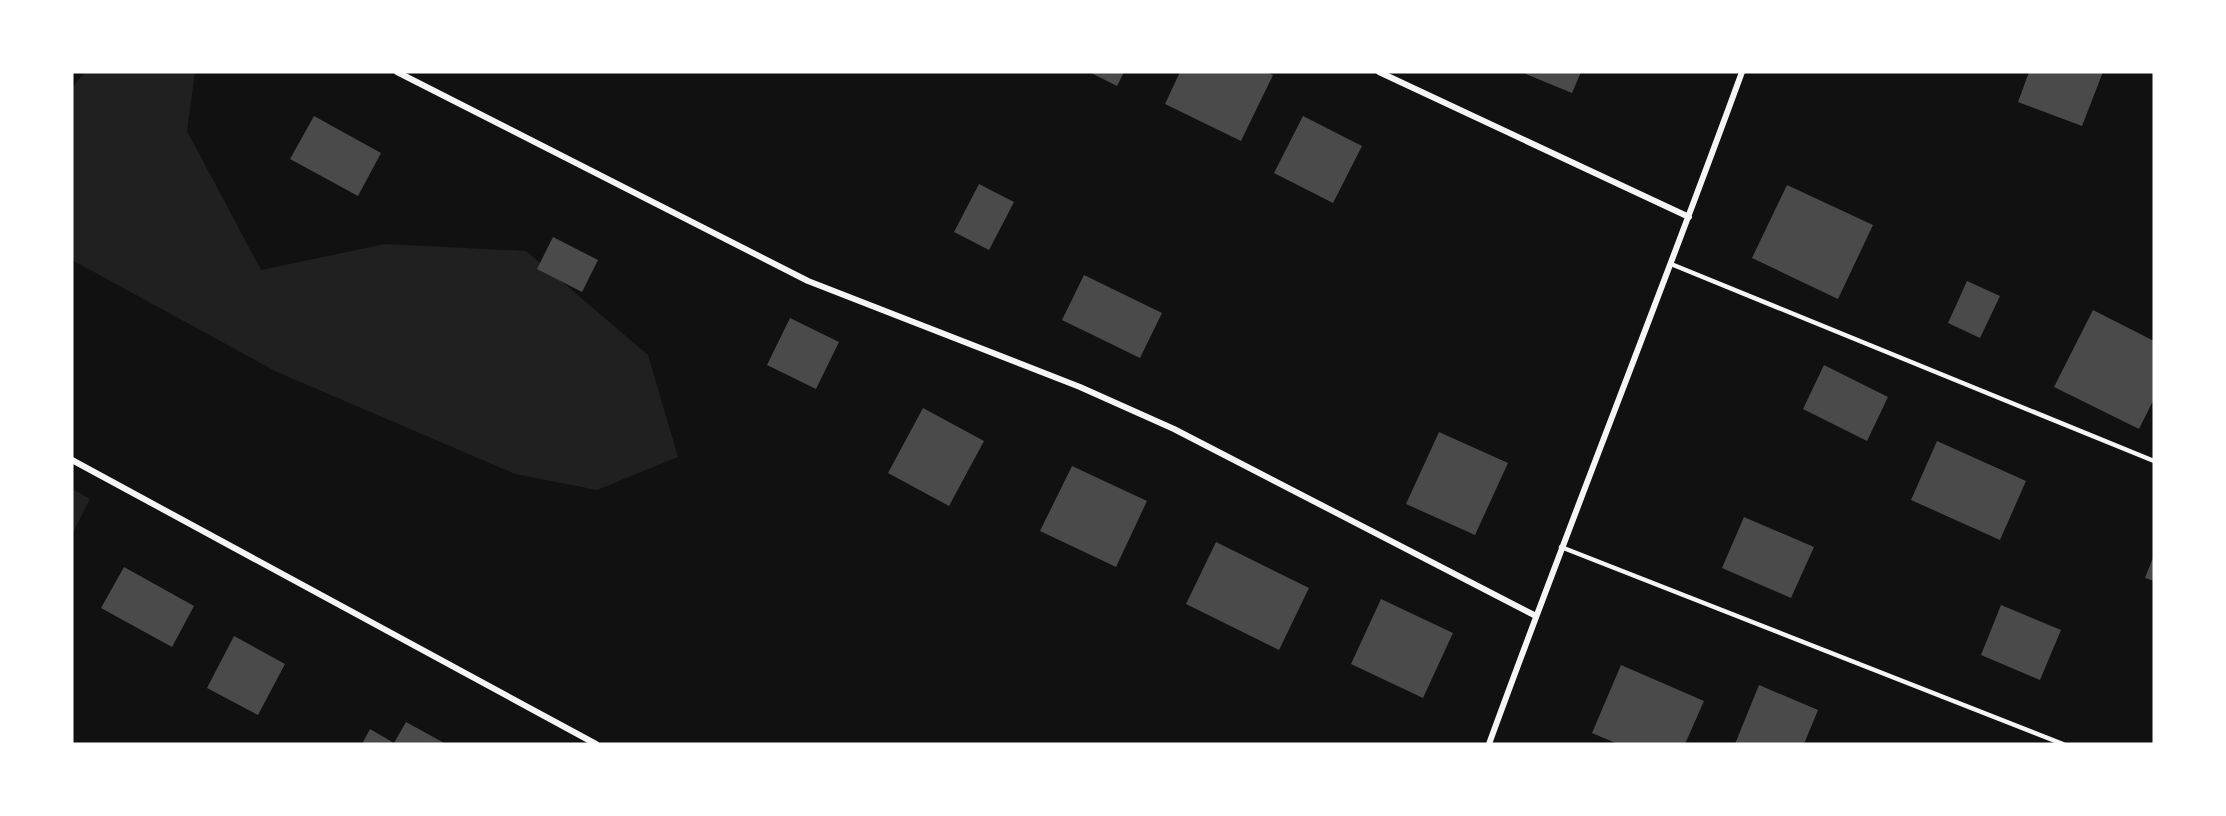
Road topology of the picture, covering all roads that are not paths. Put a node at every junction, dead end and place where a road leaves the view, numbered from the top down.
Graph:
1 (397, 72) edge
2 (1379, 72) edge
3 (1742, 72) edge
4 (1689, 217) junction
5 (1671, 264) junction
6 (72, 460) edge
7 (2154, 460) edge
8 (1561, 547) junction
9 (1536, 616) junction
10 (596, 744) edge
11 (1489, 744) edge
12 (2063, 744) edge

1 - 9 street
2 - 4 street
3 - 4 street
4 - 5 street
5 - 7 lane
5 - 8 street
6 - 10 street
8 - 9 street
8 - 12 lane
9 - 11 street

